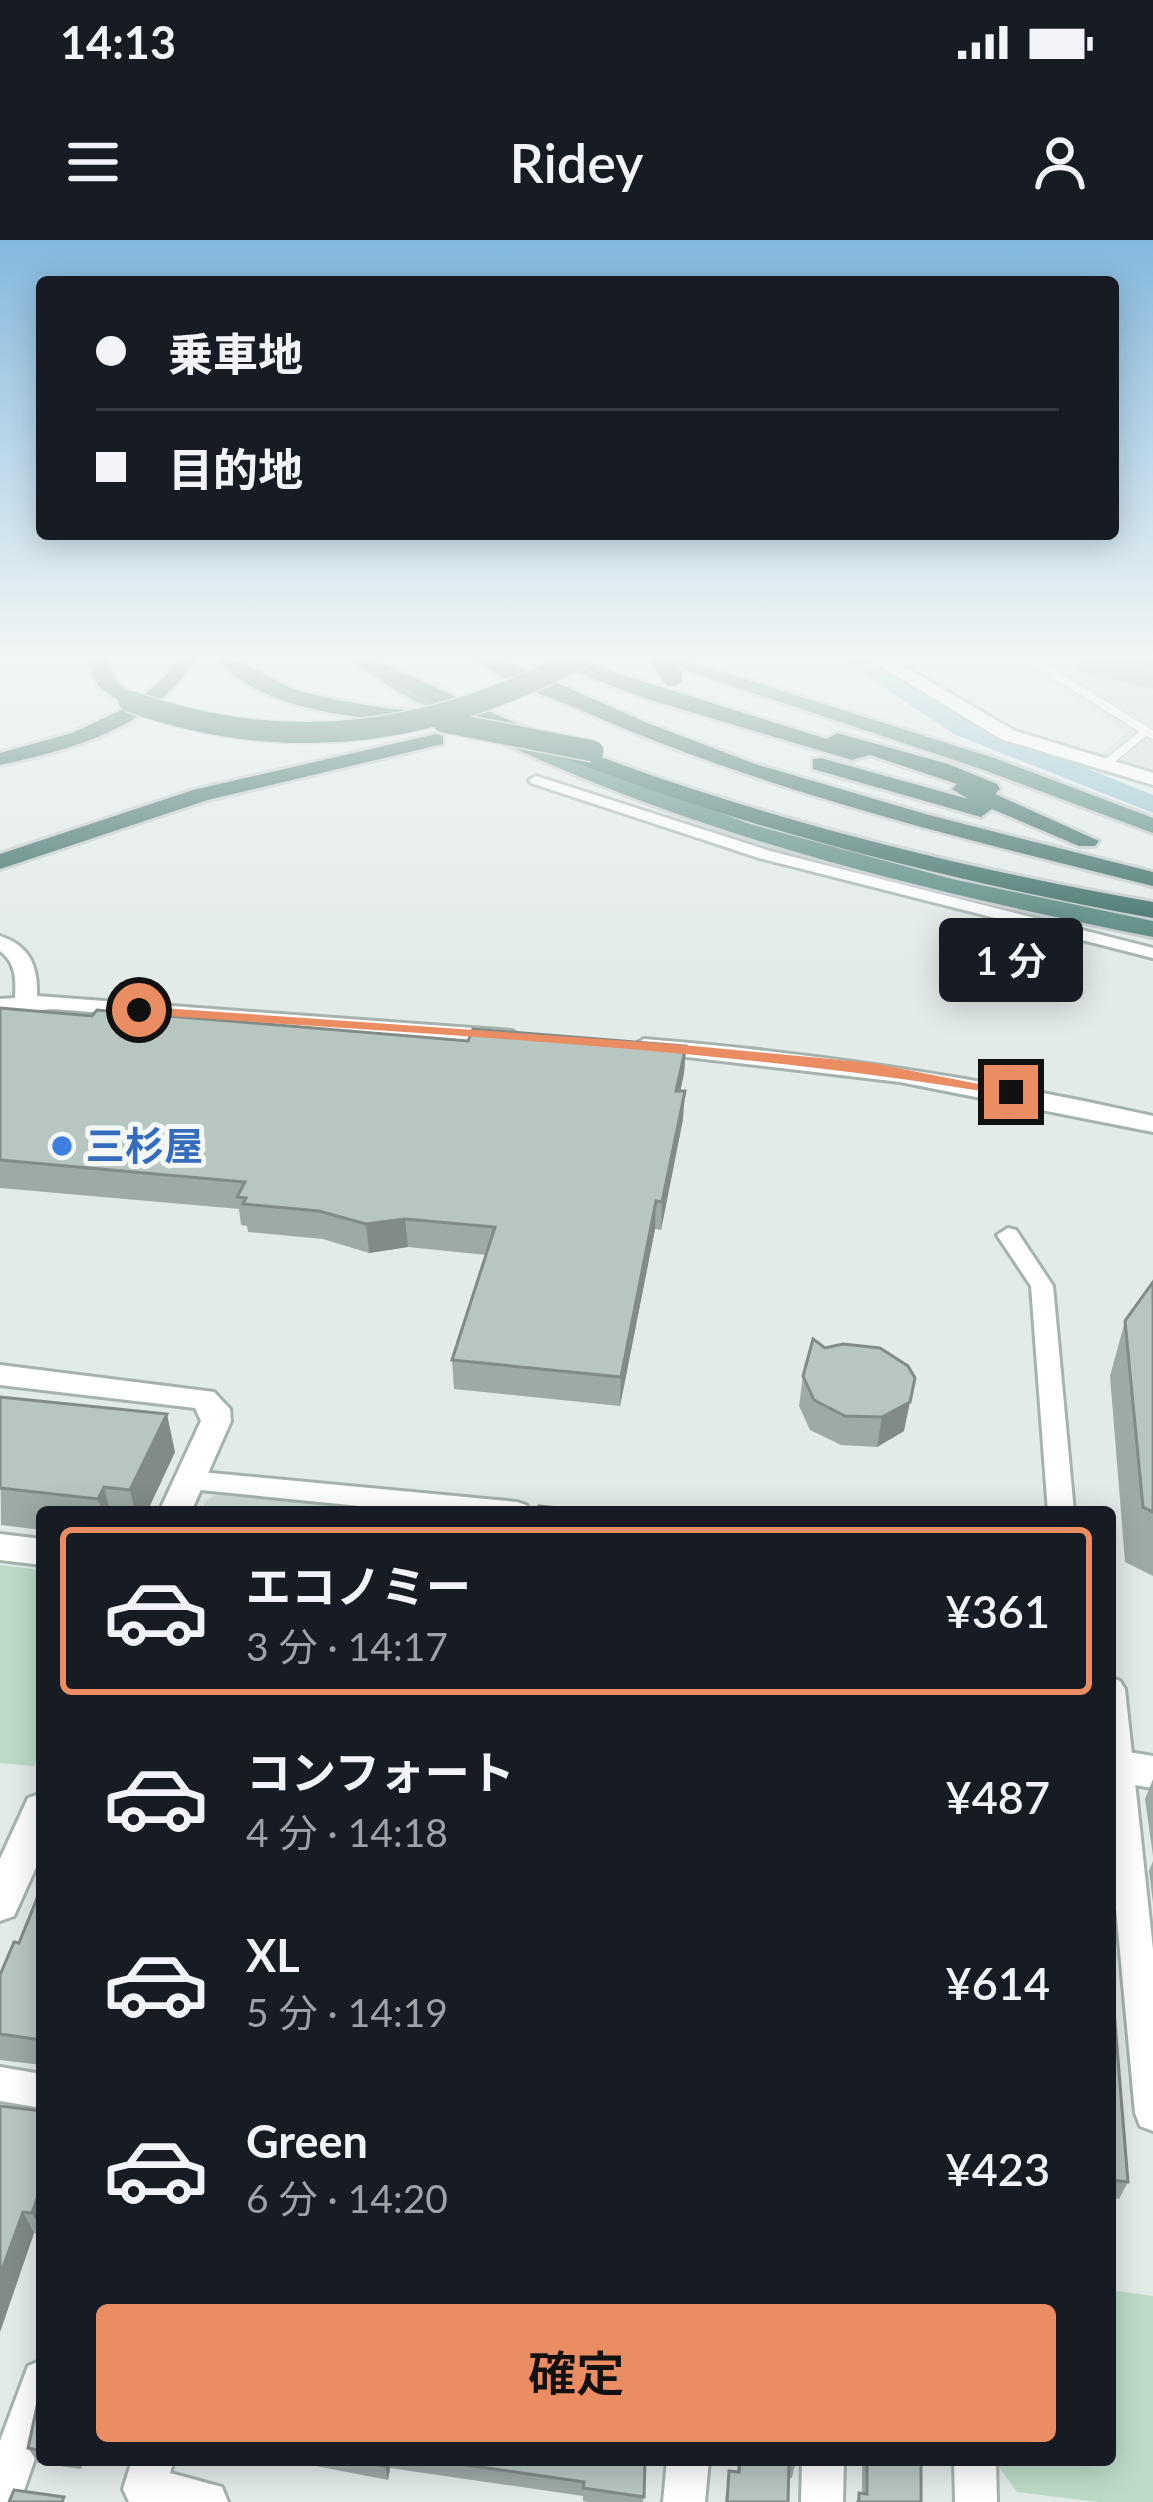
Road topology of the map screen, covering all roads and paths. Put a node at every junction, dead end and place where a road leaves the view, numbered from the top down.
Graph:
1 (320, 762) edge
2 (574, 762) edge
3 (595, 762) edge
4 (646, 762) edge
5 (730, 762) edge
6 (819, 762) edge
7 (882, 762) edge
8 (910, 762) edge
9 (980, 762) edge
10 (1089, 762) edge
11 (1109, 762) edge
12 (1103, 766) junction
13 (1150, 774) edge
14 (536, 780) dead end
15 (1143, 822) edge
16 (1087, 841) junction
17 (1122, 851) junction
18 (0, 862) edge
19 (1147, 871) edge
20 (1153, 910) edge
21 (1153, 929) edge
22 (0, 942) edge
23 (1153, 953) edge
24 (26, 1003) junction
25 (0, 1006) edge
26 (536, 1039) edge
27 (626, 1045) edge
28 (1153, 1124) edge
29 (1008, 1235) dead end
30 (0, 1375) edge
31 (190, 1480) junction
32 (178, 1506) edge
33 (456, 1506) edge
34 (1060, 1506) edge
35 (0, 1547) edge
36 (36, 1551) edge
37 (1116, 1718) edge
38 (1126, 1767) edge
39 (36, 1823) edge
40 (0, 1903) edge
41 (1124, 1973) edge
42 (0, 2084) edge
43 (36, 2090) edge
44 (1153, 2113) edge
45 (36, 2397) edge
46 (151, 2466) edge
47 (687, 2466) edge
48 (823, 2466) edge
49 (975, 2466) edge
50 (0, 2500) edge
51 (207, 2502) edge
52 (684, 2502) edge
53 (822, 2502) edge
54 (976, 2502) edge

1 - 18 highway
2 - 21 highway
3 - 20 highway
4 - 19 highway, bridge
5 - 19 highway
6 - 16 highway
7 - 16 highway
8 - 17 highway
9 - 15 highway
10 - 12 main road
11 - 12 lane
12 - 13 main road
14 - 23 street
16 - 17 highway
17 - 19 highway
22 - 24 street
24 - 25 street
24 - 26 street
27 - 28 street
29 - 34 street
30 - 31 street
31 - 32 street
31 - 33 street
35 - 36 street
37 - 38 street
38 - 41 street
39 - 40 street
41 - 44 street
42 - 43 street
45 - 50 street
46 - 51 street
47 - 52 street
48 - 53 street
49 - 54 street

